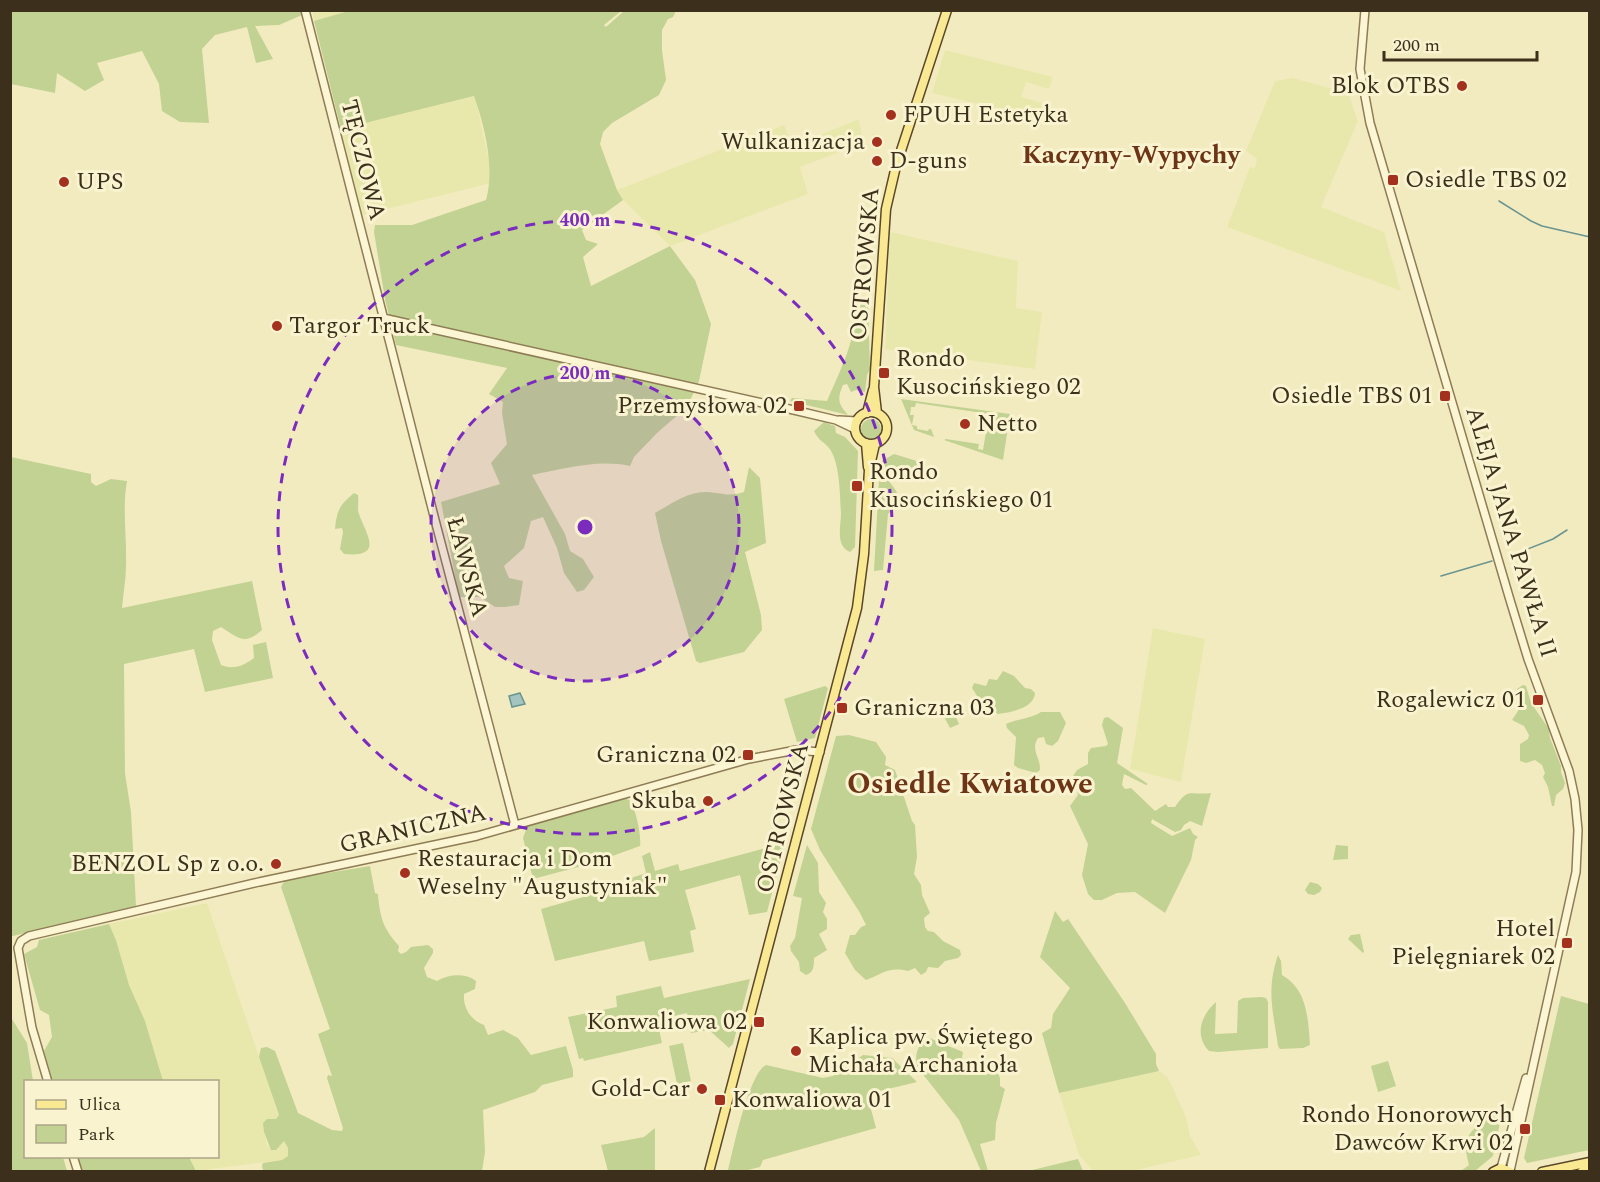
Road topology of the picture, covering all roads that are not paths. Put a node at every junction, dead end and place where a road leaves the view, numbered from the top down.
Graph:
1 (305, 10) edge
2 (947, 10) edge
3 (1365, 10) edge
4 (383, 318) junction
5 (872, 413) junction
6 (856, 425) junction
7 (870, 444) junction
8 (820, 752) junction
9 (515, 825) junction
10 (47, 1080) edge
11 (1590, 1162) edge
12 (1590, 1170) edge
13 (1503, 1171) edge
14 (709, 1172) edge
15 (1542, 1172) edge
16 (1582, 1172) edge

1 - 4 street, TĘCZOWA
2 - 5 main road, OSTROWSKA
3 - 13 street, ALEJA JANA PAWŁA II
4 - 6 street
4 - 9 street, ŁAWSKA
5 - 6 main road
5 - 7 main road
6 - 7 main road
7 - 8 main road, OSTROWSKA
8 - 9 street, GRANICZNA
8 - 14 main road, OSTROWSKA
9 - 10 street, GRANICZNA
11 - 15 main road
12 - 16 main road

